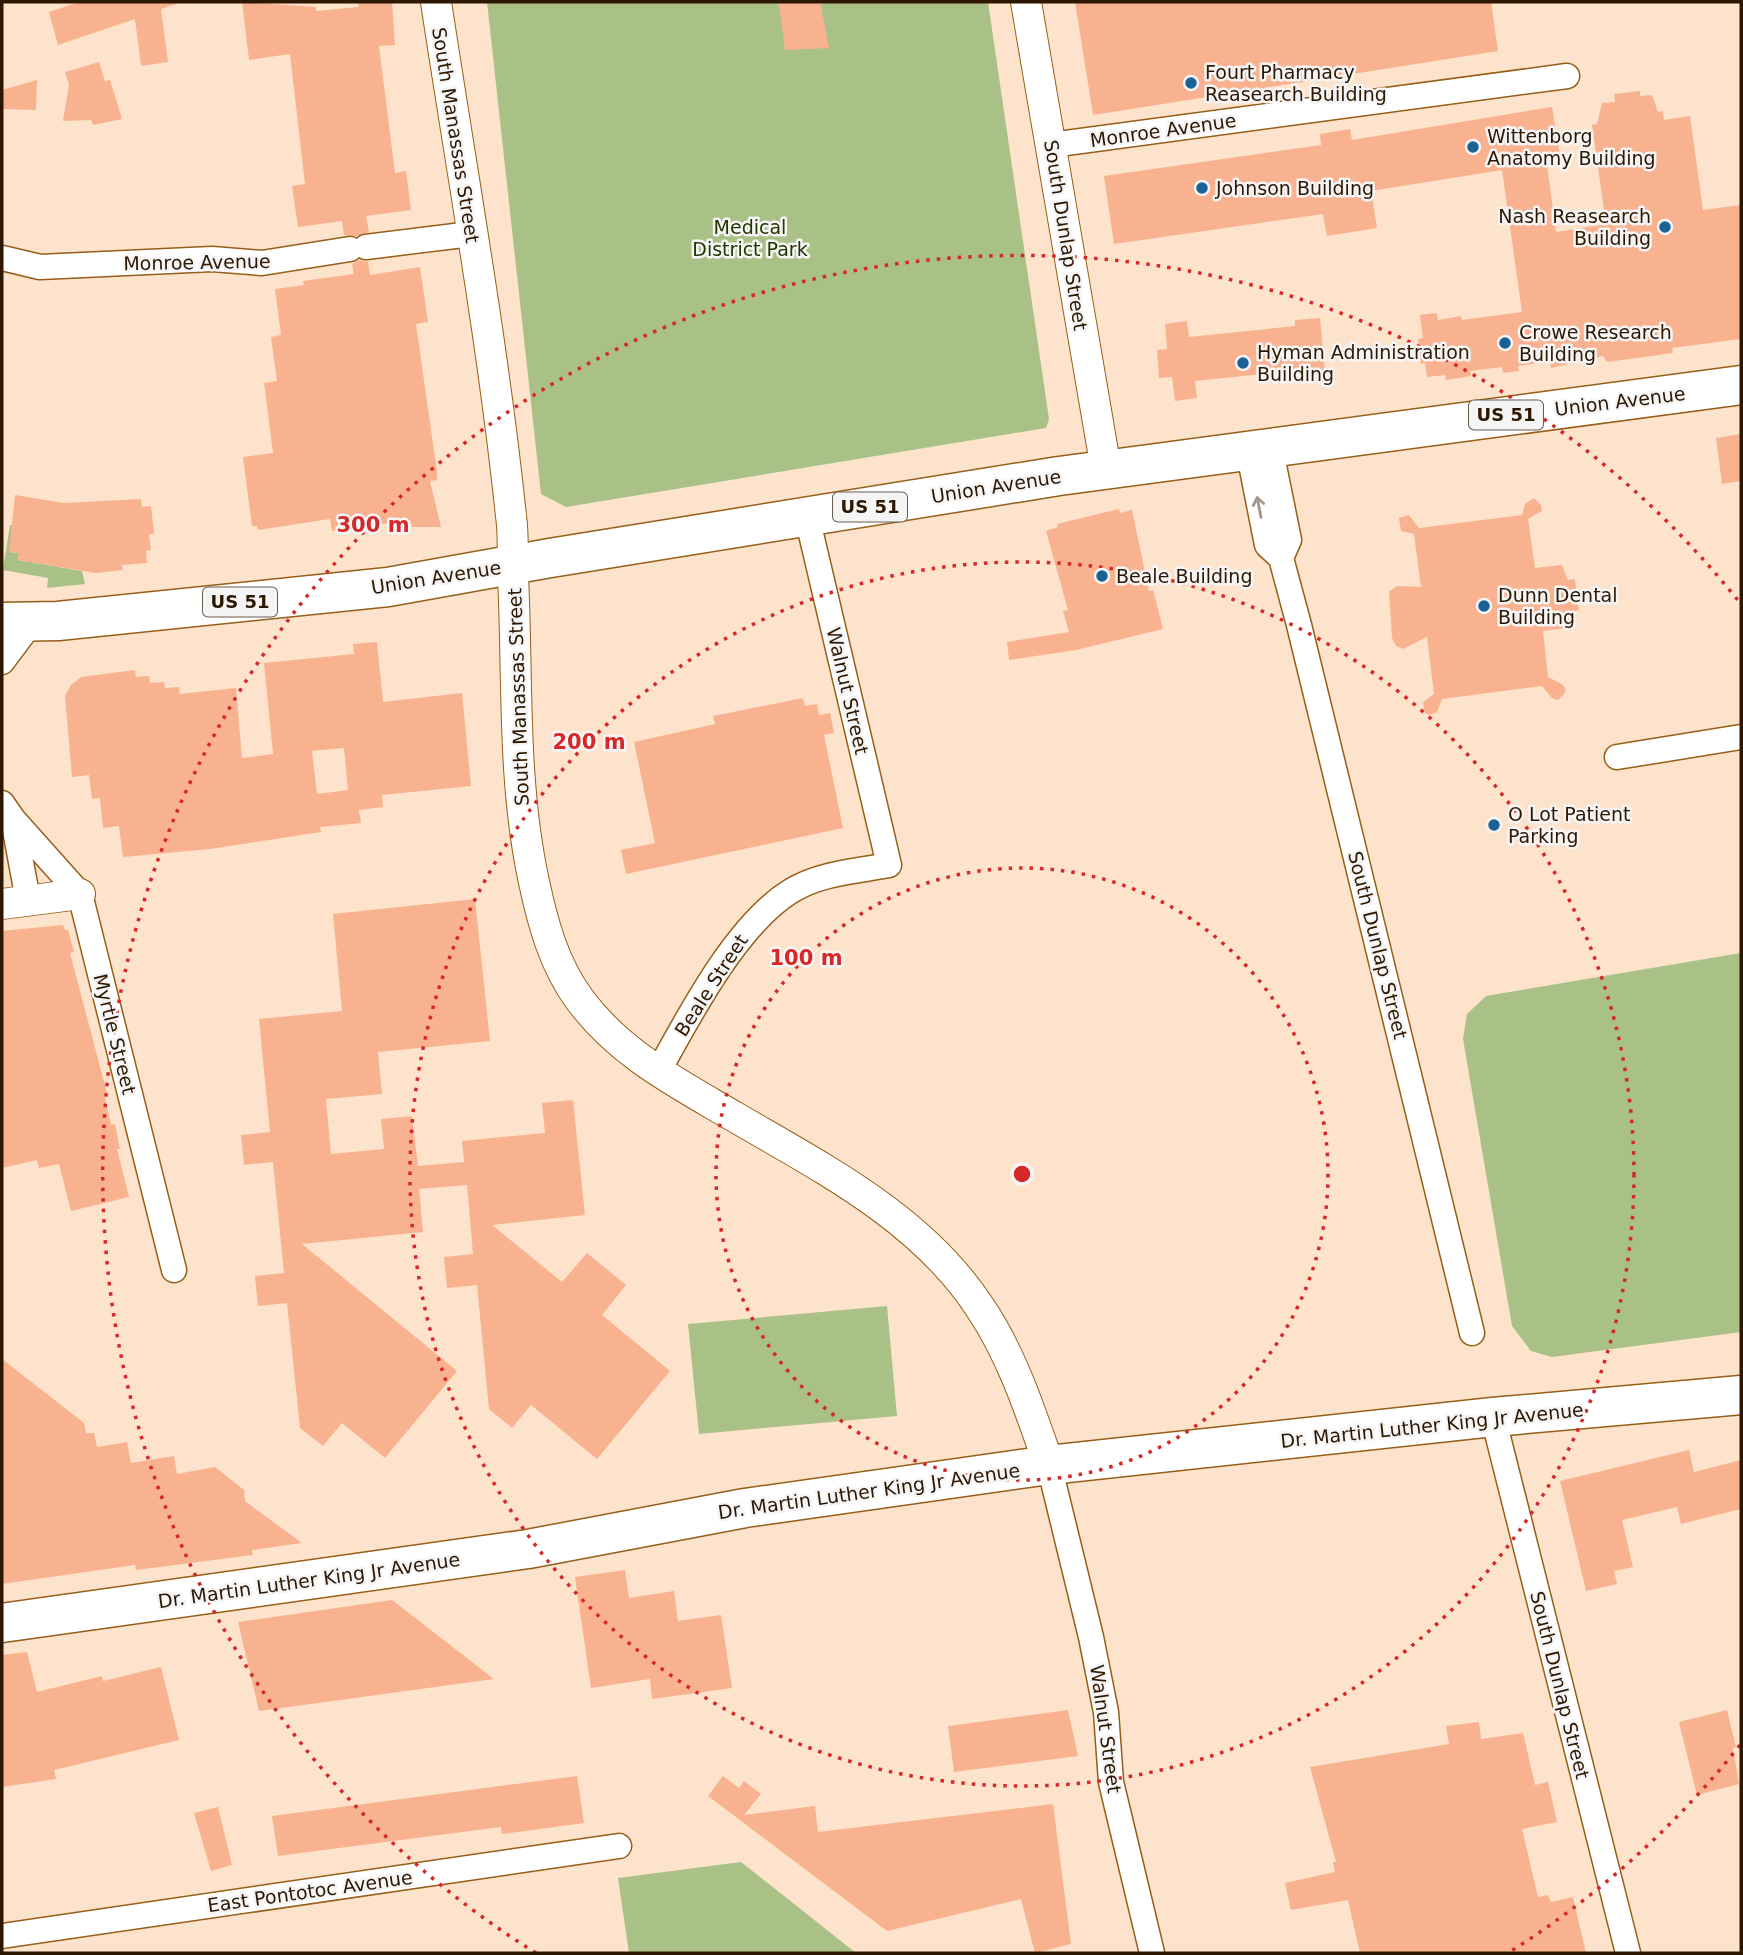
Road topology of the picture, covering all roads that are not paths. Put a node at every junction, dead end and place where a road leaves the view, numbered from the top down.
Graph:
1 (436, 2) edge
2 (1026, 2) edge
3 (1567, 76) dead end
4 (1051, 145) junction
5 (471, 234) junction
6 (2, 258) edge
7 (1741, 385) edge
8 (1259, 447) junction
9 (1106, 469) junction
10 (807, 517) junction
11 (513, 565) junction
12 (9, 622) edge
13 (2, 662) edge
14 (1741, 737) edge
15 (1617, 757) dead end
16 (7, 811) edge
17 (889, 865) joint
18 (79, 894) junction
19 (15, 902) edge
20 (658, 1072) junction
21 (174, 1270) dead end
22 (1472, 1332) dead end
23 (1741, 1395) edge
24 (1493, 1417) junction
25 (1049, 1465) junction
26 (2, 1623) edge
27 (619, 1846) dead end
28 (2, 1936) edge
29 (1152, 1953) edge
30 (1628, 1953) edge

1 - 5 street, South Manassas Street
2 - 4 street, South Dunlap Street
3 - 4 street, Monroe Avenue
4 - 9 street, South Dunlap Street
5 - 6 street, Monroe Avenue
5 - 11 street, South Manassas Street
7 - 8 main road, Union Avenue / US 51
8 - 9 main road, Union Avenue / US 51
22 -> 8 street, South Dunlap Street
9 - 10 main road, Union Avenue / US 51
10 - 11 main road, Union Avenue / US 51
10 - 17 street, Walnut Street
11 - 12 main road, Union Avenue / US 51
11 - 20 street, South Manassas Street
12 - 13 street
14 - 15 street
16 - 18 street, Myrtle Street
16 - 19 street, Myrtle Street
17 - 20 street, Beale Street
18 - 19 street
18 - 21 street, Myrtle Street
20 - 25 street, South Manassas Street
23 - 24 main road, Dr. Martin Luther King Jr Avenue
24 - 25 main road, Dr. Martin Luther King Jr Avenue
24 - 30 street, South Dunlap Street
25 - 26 main road, Dr. Martin Luther King Jr Avenue
25 - 29 street, Walnut Street
27 - 28 street, East Pontotoc Avenue

